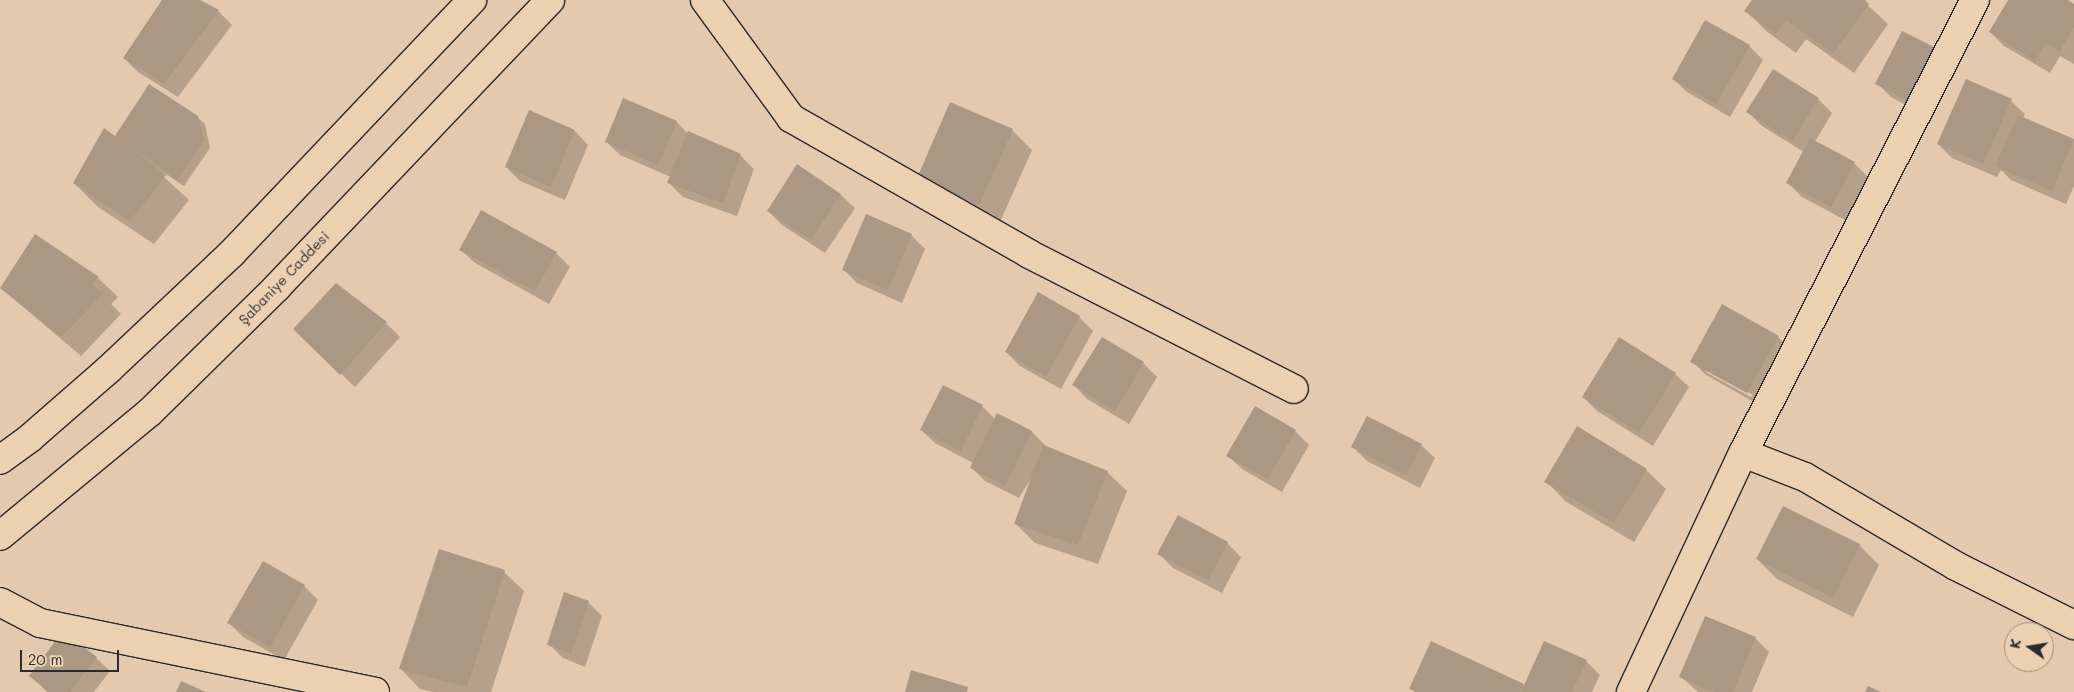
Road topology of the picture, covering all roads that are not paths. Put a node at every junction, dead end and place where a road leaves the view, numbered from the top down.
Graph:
1 (472, 0) edge
2 (550, 0) edge
3 (705, 0) edge
4 (1975, 0) edge
5 (1294, 389) dead end
6 (1744, 453) junction
7 (0, 460) edge
8 (0, 536) edge
9 (0, 602) edge
10 (2074, 625) edge
11 (1636, 691) edge
12 (375, 692) edge

1 - 7 main road
2 - 8 main road, Şabaniye Caddesi
3 - 5 main road
4 - 6 main road
6 - 10 main road
6 - 11 main road
9 - 12 main road

